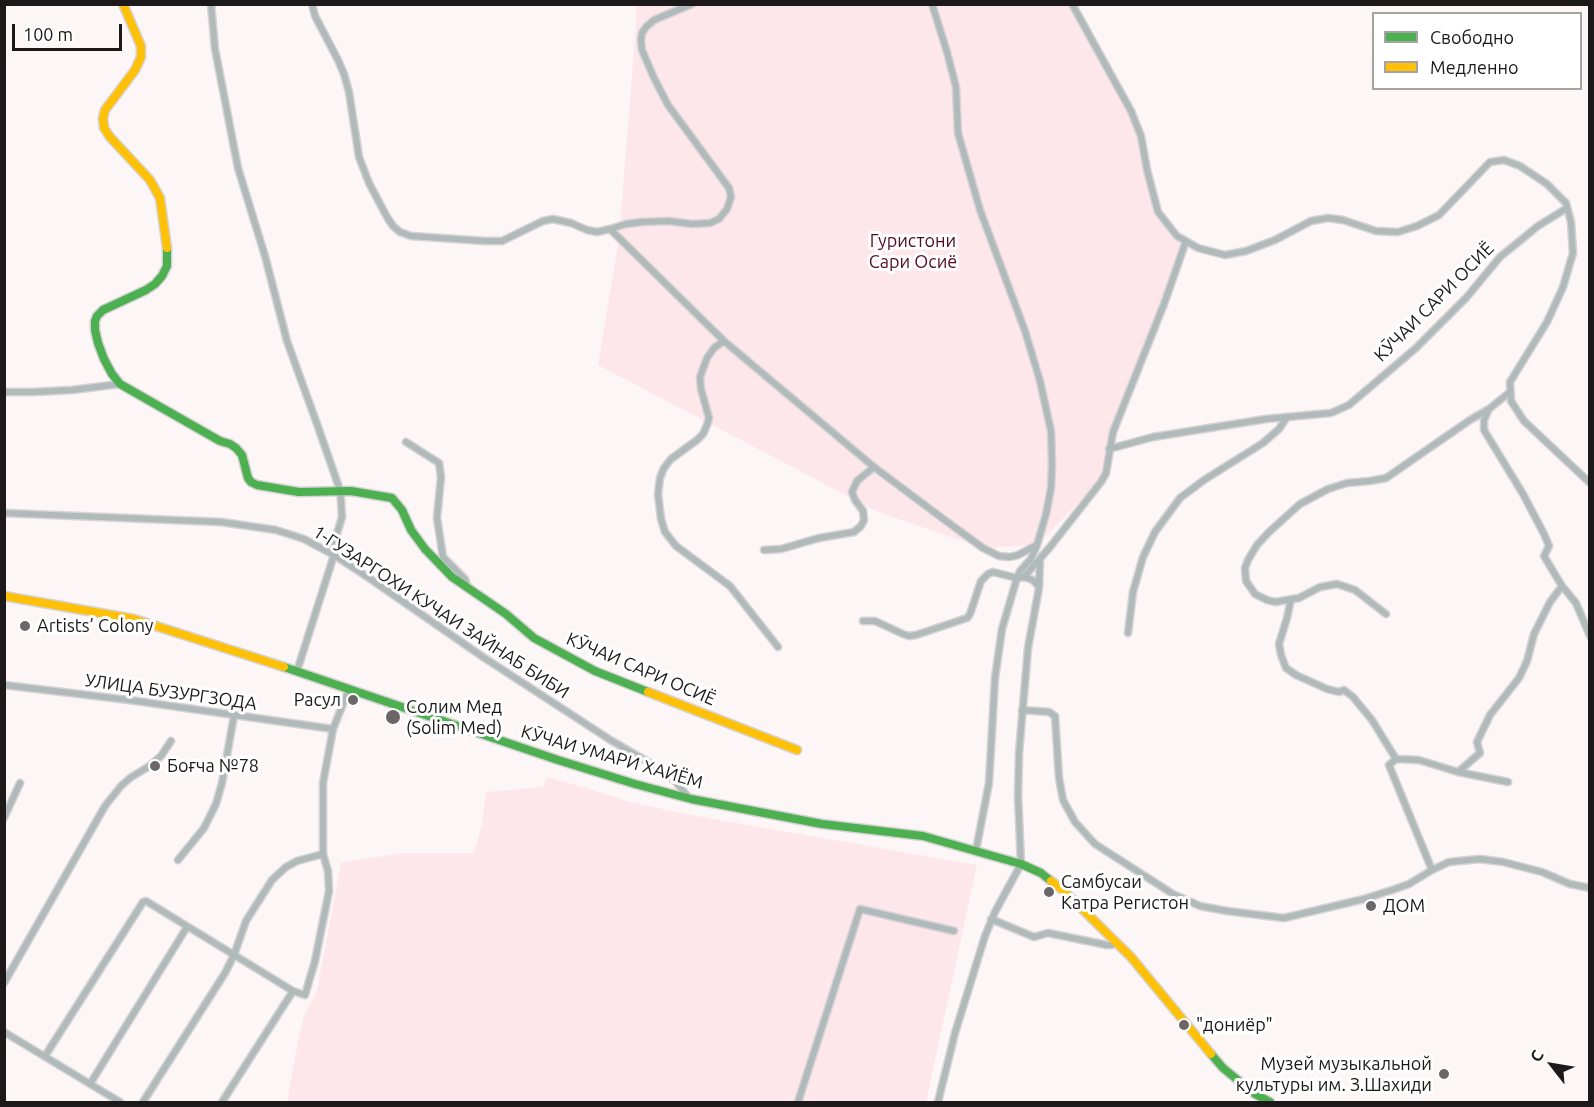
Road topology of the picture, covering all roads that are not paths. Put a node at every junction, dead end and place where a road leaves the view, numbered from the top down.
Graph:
1 (123, 4) edge
2 (211, 4) edge
3 (312, 4) edge
4 (692, 4) edge
5 (932, 4) edge
6 (1072, 4) edge
7 (1567, 208) junction
8 (610, 230) junction
9 (1186, 241) junction
10 (724, 341) junction
11 (120, 384) junction
12 (4, 392) edge
13 (1510, 392) junction
14 (1489, 409) junction
15 (1287, 417) junction
16 (406, 442) dead end
17 (1109, 449) junction
18 (874, 467) junction
19 (1590, 483) edge
20 (340, 490) junction
21 (4, 513) edge
22 (1037, 545) junction
23 (764, 550) dead end
24 (334, 555) junction
25 (1040, 559) junction
26 (1024, 577) junction
27 (1017, 578) junction
28 (1562, 586) junction
29 (1039, 588) junction
30 (468, 589) junction
31 (4, 596) edge
32 (1291, 599) junction
33 (1386, 614) dead end
34 (863, 621) dead end
35 (1128, 633) dead end
36 (1590, 636) edge
37 (778, 647) dead end
38 (297, 671) junction
39 (4, 685) edge
40 (349, 689) junction
41 (1023, 710) junction
42 (234, 716) junction
43 (333, 729) junction
44 (171, 741) dead end
45 (797, 750) dead end
46 (1396, 759) junction
47 (1458, 772) junction
48 (1508, 782) dead end
49 (20, 783) dead end
50 (691, 799) junction
51 (4, 818) edge
52 (975, 850) junction
53 (323, 854) junction
54 (178, 860) dead end
55 (1021, 864) junction
56 (1432, 870) junction
57 (1590, 888) edge
58 (991, 919) junction
59 (187, 927) junction
60 (954, 931) dead end
61 (1116, 942) junction
62 (234, 955) junction
63 (4, 983) edge
64 (293, 991) junction
65 (4, 1032) edge
66 (45, 1056) junction
67 (90, 1084) junction
68 (120, 1102) edge
69 (143, 1102) edge
70 (222, 1102) edge
71 (798, 1102) edge
72 (938, 1102) edge
73 (1270, 1102) edge

1 - 11 main road
2 - 20 street
3 - 8 street
4 - 8 street
5 - 22 street
6 - 9 street
7 - 9 street
7 - 13 street
7 - 15 street, КӮЧАИ САРИ ОСИЁ
8 - 10 street
9 - 17 street
10 - 18 street
10 - 37 street
11 - 12 street
11 - 20 main road, КӮЧАИ САРИ ОСИЁ
13 - 14 street
13 - 19 street
14 - 28 street
14 - 32 street
15 - 17 street, КӮЧАИ САРИ ОСИЁ
15 - 35 street
16 - 30 street
17 - 25 street
18 - 22 street
18 - 23 street
20 - 24 street
20 - 30 main road, КӮЧАИ САРИ ОСИЁ
21 - 24 street, 1-ГУЗАРГОХИ КУЧАИ ЗАЙНАБ БИБИ
22 - 27 street
24 - 38 street
24 - 50 street, 1-ГУЗАРГОХИ КУЧАИ ЗАЙНАБ БИБИ
25 - 26 street
25 - 29 street
26 - 27 street
26 - 29 street
27 - 34 street
27 - 52 street
28 - 36 street
28 - 47 street
29 - 41 street
30 - 45 main road, КӮЧАИ САРИ ОСИЁ
31 - 38 main road, КӮЧАИ УМАРИ ХАЙЁМ
32 - 33 street
32 - 46 street
38 - 40 main road, КӮЧАИ УМАРИ ХАЙЁМ
39 - 42 street, УЛИЦА БУЗУРГЗОДА
40 - 43 street
40 - 50 main road, КӮЧАИ УМАРИ ХАЙЁМ
41 - 55 street
41 - 56 street
42 - 43 street, УЛИЦА БУЗУРГЗОДА
42 - 54 street
43 - 53 street
44 - 63 street
46 - 47 street
46 - 56 street
47 - 48 street
49 - 51 street
50 - 52 main road, КӮЧАИ УМАРИ ХАЙЁМ
52 - 55 main road, КӮЧАИ УМАРИ ХАЙЁМ
53 - 62 street
53 - 64 street
55 - 58 street
55 - 61 main road, КӮЧАИ УМАРИ ХАЙЁМ
56 - 57 street
58 - 61 street
58 - 72 street
59 - 62 street
59 - 66 street
59 - 67 street
60 - 71 street
61 - 73 main road, КӮЧАИ УМАРИ ХАЙЁМ
62 - 64 street
62 - 69 street
64 - 70 street
65 - 66 street
66 - 67 street
67 - 68 street

